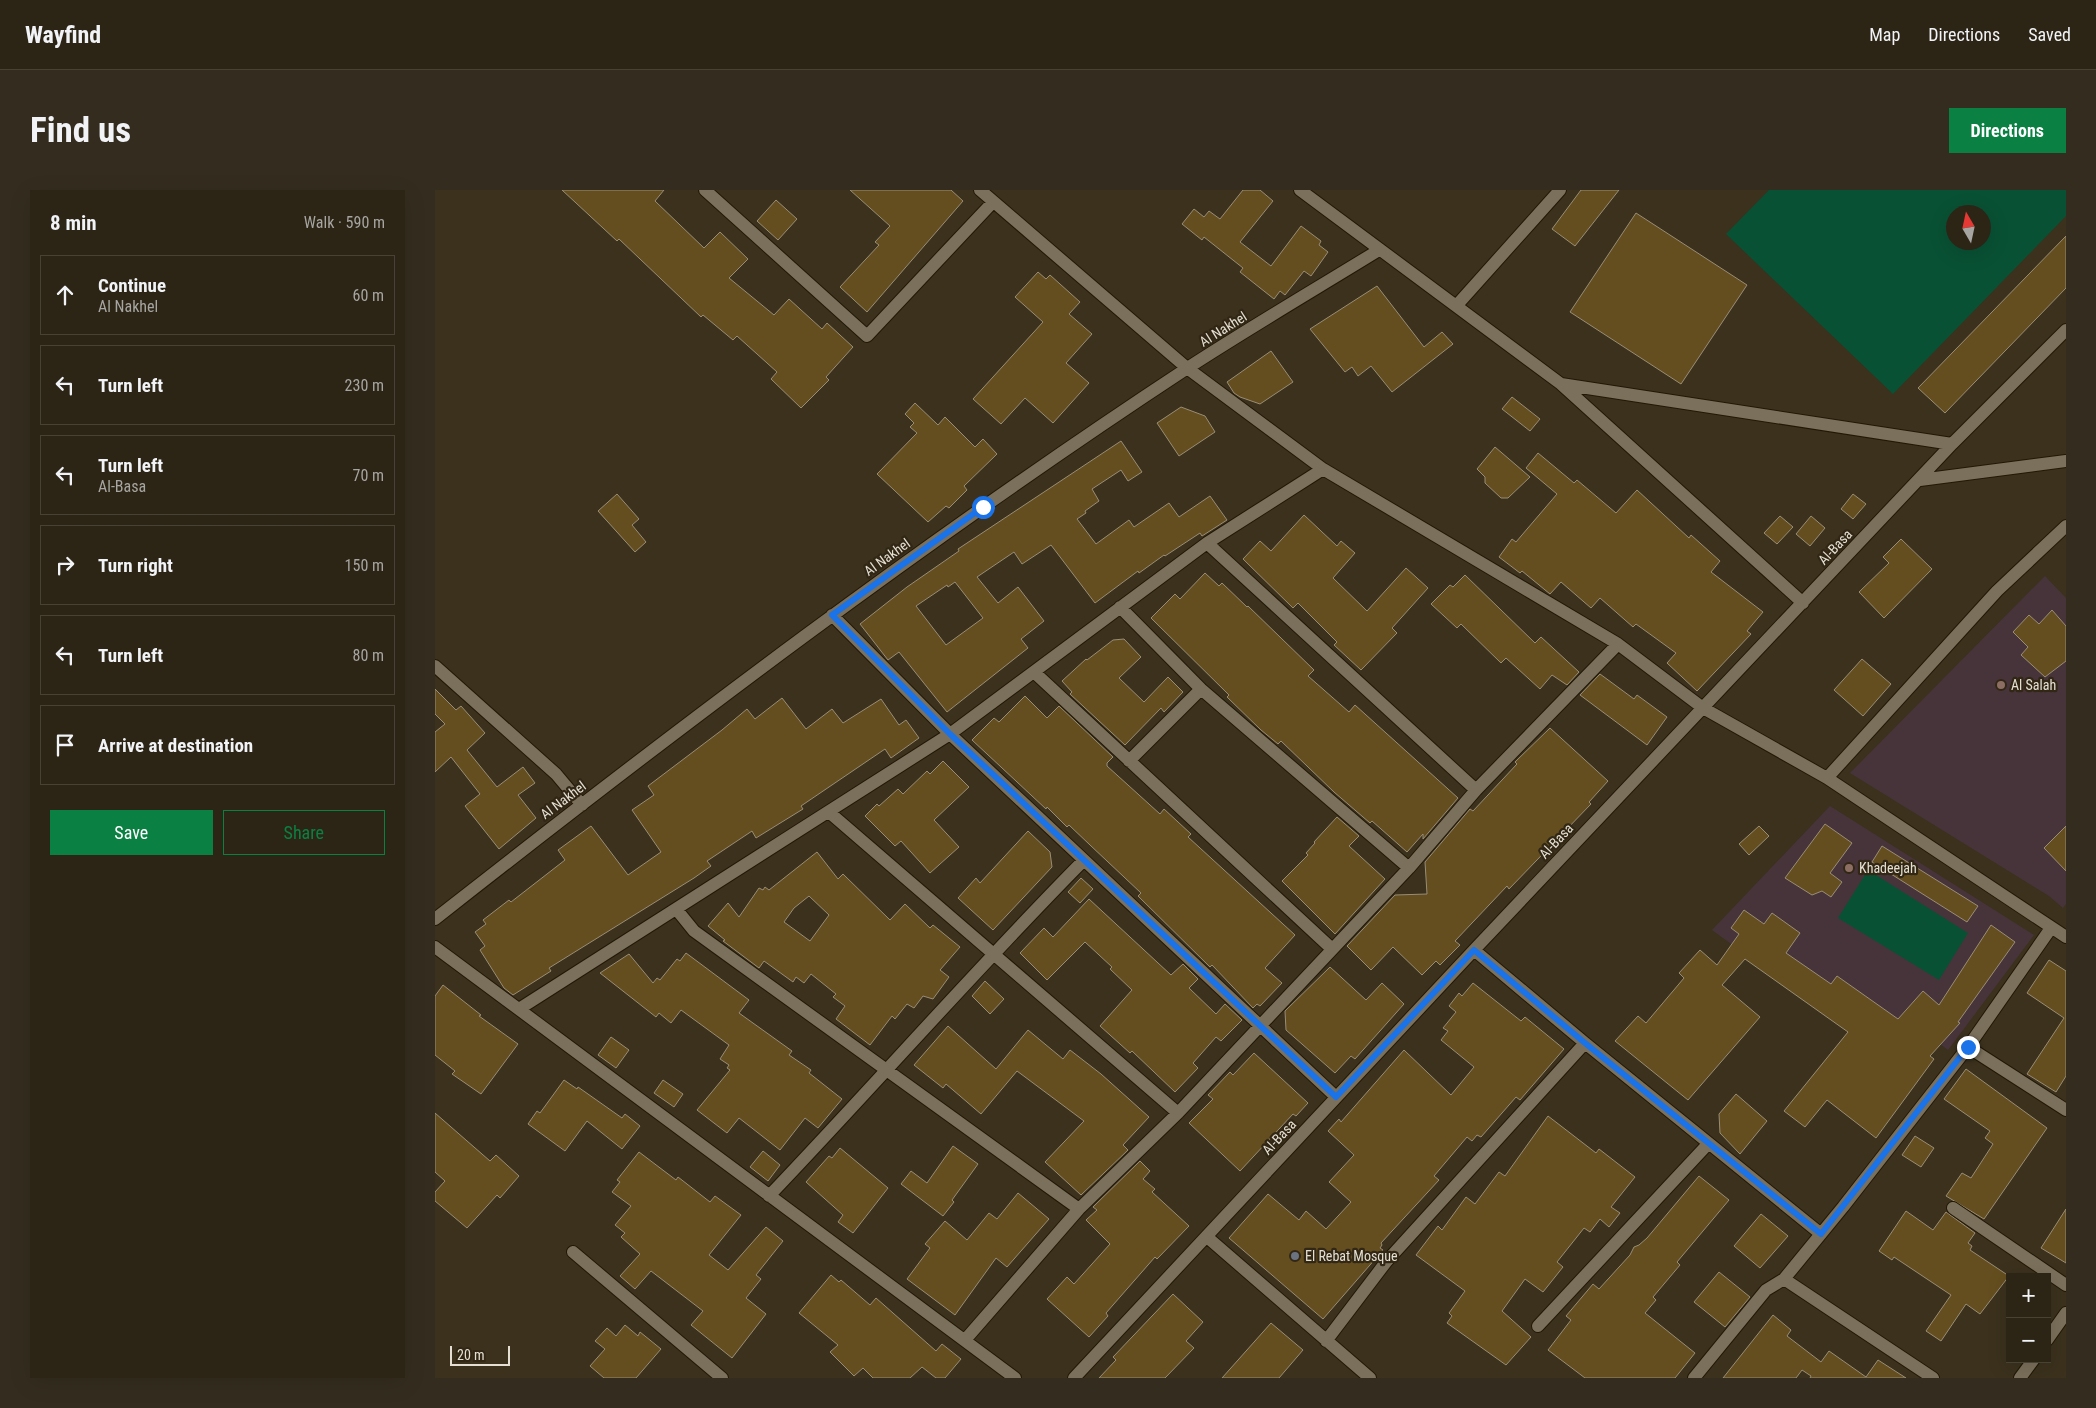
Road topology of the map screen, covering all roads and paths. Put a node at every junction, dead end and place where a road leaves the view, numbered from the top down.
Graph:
1 (705, 190) edge
2 (980, 190) edge
3 (1300, 190) edge
4 (1560, 190) edge
5 (993, 202) junction
6 (1379, 250) junction
7 (1457, 305) junction
8 (2066, 330) edge
9 (1187, 368) junction
10 (1561, 384) junction
11 (1952, 444) junction
12 (2066, 461) edge
13 (1323, 469) junction
14 (1920, 480) junction
15 (2066, 526) edge
16 (1207, 543) junction
17 (1803, 604) junction
18 (1120, 607) junction
19 (832, 615) junction
20 (1619, 644) junction
21 (435, 666) edge
22 (1035, 673) junction
23 (1201, 689) junction
24 (1703, 708) junction
25 (950, 734) junction
26 (1129, 761) junction
27 (1827, 778) junction
28 (1476, 790) junction
29 (582, 805) junction
30 (830, 813) junction
31 (1084, 860) junction
32 (1409, 868) junction
33 (677, 910) junction
34 (435, 919) edge
35 (2051, 928) junction
36 (2066, 937) edge
37 (435, 947) edge
38 (1331, 948) junction
39 (1474, 950) junction
40 (992, 953) junction
41 (519, 1010) junction
42 (1260, 1026) junction
43 (1585, 1043) junction
44 (1968, 1047) junction
45 (889, 1070) junction
46 (1336, 1097) junction
47 (2066, 1110) edge
48 (1178, 1113) junction
49 (1708, 1144) junction
50 (769, 1196) junction
51 (1953, 1208) dead end
52 (1079, 1209) junction
53 (1821, 1234) junction
54 (1207, 1237) junction
55 (573, 1252) dead end
56 (1784, 1279) junction
57 (2066, 1286) edge
58 (2066, 1313) edge
59 (1538, 1326) dead end
60 (2051, 1334) edge
61 (965, 1340) junction
62 (1326, 1341) junction
63 (2031, 1363) edge
64 (1362, 1376) edge
65 (722, 1378) edge
66 (1015, 1378) edge
67 (1074, 1378) edge
68 (1694, 1378) edge
69 (1933, 1378) edge
70 (2020, 1378) edge

1 - 5 street
2 - 5 street
3 - 6 street
4 - 7 street
5 - 9 street
6 - 7 street
6 - 9 street, Al Nakhel
7 - 10 street
8 - 11 street, Al-Basa
9 - 13 street
9 - 19 street, Al Nakhel
10 - 11 street
10 - 17 street
11 - 14 street, Al-Basa
12 - 14 street
13 - 16 street
13 - 20 street
14 - 17 street, Al-Basa
15 - 27 street
16 - 18 street
16 - 28 street
17 - 24 street, Al-Basa
18 - 22 street
18 - 23 street
19 - 25 street
19 - 29 street, Al Nakhel
20 - 24 street
20 - 28 street
21 - 29 street
22 - 25 street
22 - 26 street
23 - 26 street
23 - 32 street
24 - 27 street
24 - 39 street, Al-Basa
25 - 30 street
25 - 31 street
26 - 38 street
27 - 35 street
28 - 32 street
29 - 34 street, Al Nakhel
30 - 33 street
30 - 40 street
31 - 40 street
31 - 42 street
32 - 38 street
33 - 41 street
33 - 45 street
35 - 36 street
35 - 44 street
37 - 41 street
38 - 42 street
39 - 43 street
39 - 46 street, Al-Basa
40 - 45 street
40 - 48 street
41 - 50 street
42 - 46 street
42 - 48 street
43 - 49 street
43 - 62 street
44 - 47 street
44 - 53 street
45 - 50 street
45 - 52 street
46 - 54 street, Al-Basa
48 - 52 street
49 - 53 street
49 - 59 street
50 - 61 street
51 - 57 street
52 - 61 street
53 - 56 street
54 - 62 street
54 - 67 street, Al-Basa
55 - 65 street
56 - 68 street
56 - 69 street
58 - 60 street
61 - 66 street
62 - 64 street
63 - 70 street

